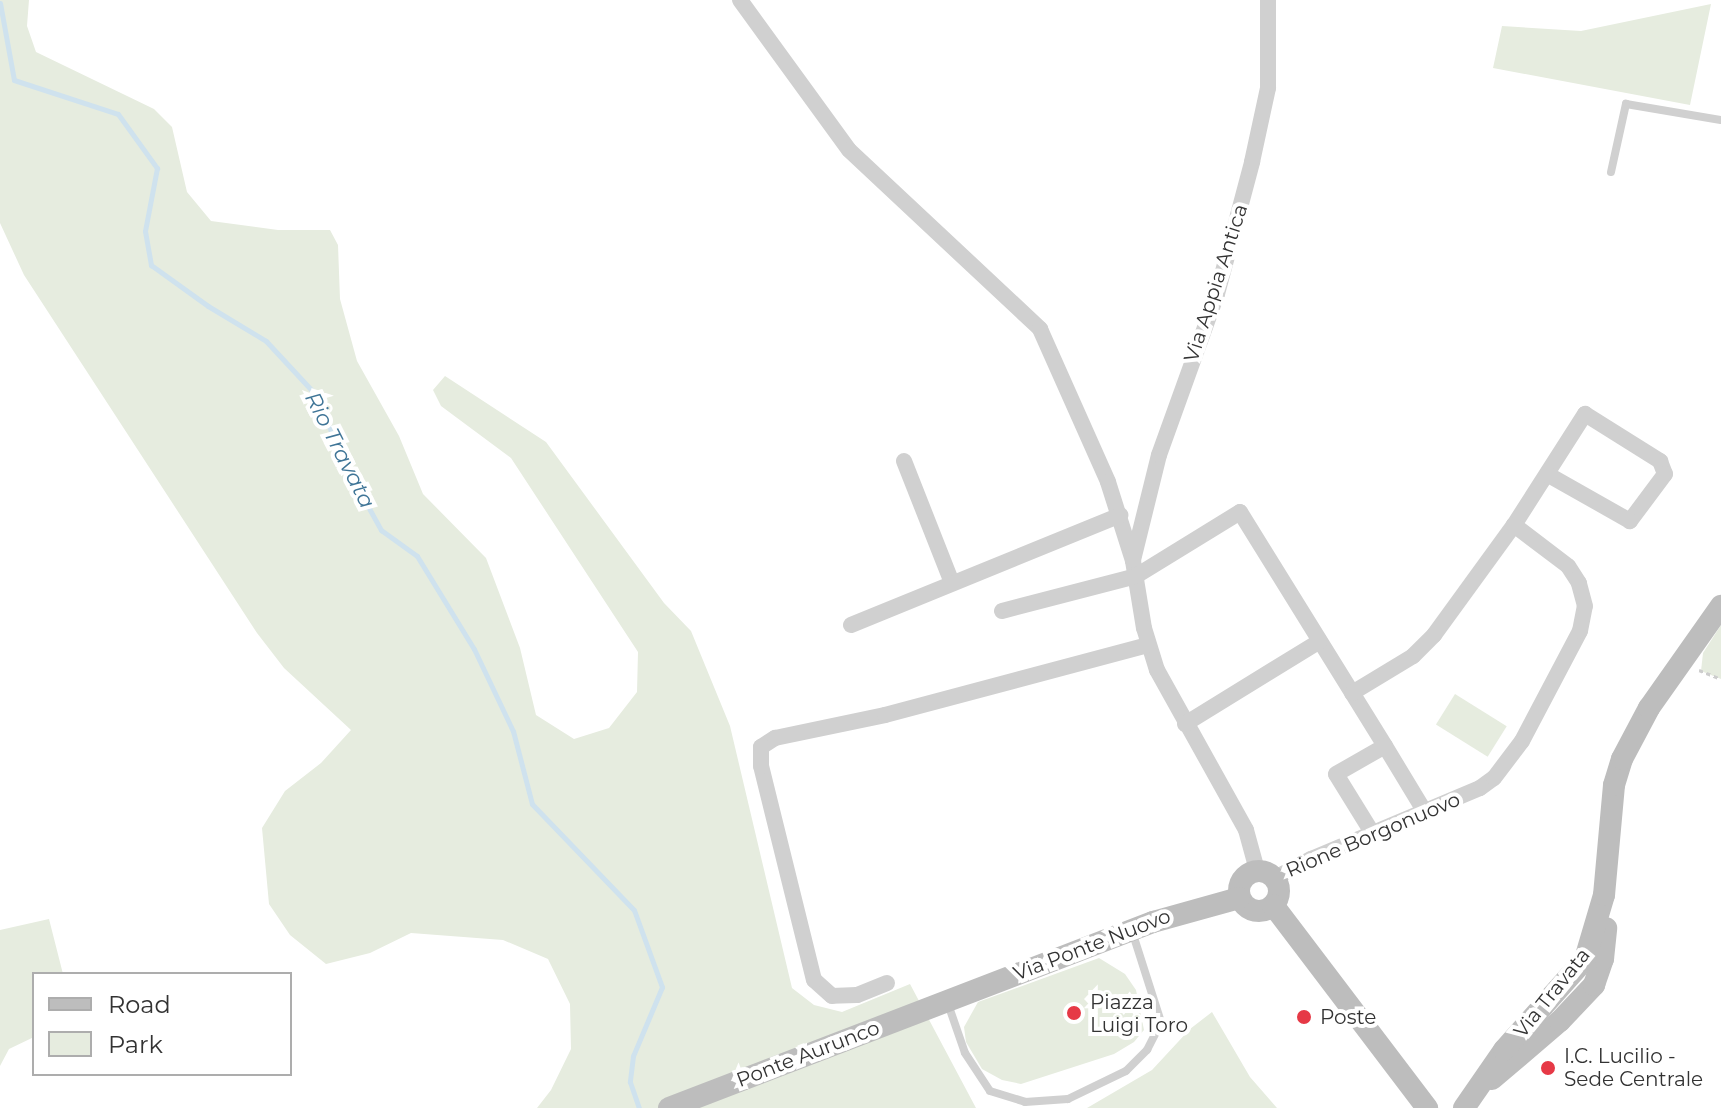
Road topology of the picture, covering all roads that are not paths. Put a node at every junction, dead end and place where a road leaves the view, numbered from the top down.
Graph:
1 (740, 0) edge
2 (1268, 0) edge
3 (1721, 120) edge
4 (1611, 172) dead end
5 (904, 461) dead end
6 (1547, 474) junction
7 (1120, 515) junction
8 (1514, 525) junction
9 (1134, 569) junction
10 (952, 583) junction
11 (1721, 606) edge
12 (1002, 611) dead end
13 (851, 625) dead end
14 (1320, 641) junction
15 (1148, 645) junction
16 (1352, 693) junction
17 (1185, 724) junction
18 (1385, 746) junction
19 (1425, 812) junction
20 (1373, 834) junction
21 (1266, 874) junction
22 (1239, 898) junction
23 (1273, 905) junction
24 (1131, 930) junction
25 (887, 983) dead end
26 (946, 1000) junction
27 (669, 1108) edge
28 (1427, 1108) edge
29 (1464, 1108) edge

1 - 7 street
2 - 9 street, Via Appia Antica
3 - 4 lane
5 - 10 street
6 - 6 street
6 - 8 street
7 - 9 street
7 - 10 street
8 - 16 street
8 - 19 street, Rione Borgonuovo
9 - 12 street
9 - 14 street
9 - 15 street, Via Appia Antica
10 - 13 street
11 - 29 street, Via Travata
14 - 16 street
14 - 17 street
15 - 17 street, Via Appia Antica
15 - 25 street
16 - 18 street
17 - 21 street, Via Appia Antica
18 - 19 street
18 - 20 street
19 - 20 street, Rione Borgonuovo
20 - 21 street, Rione Borgonuovo
21 - 22 street
21 - 23 street
22 - 23 street
22 - 24 street, Via Ponte Nuovo
23 - 28 street
24 - 26 street, Via Ponte Nuovo
24 - 26 lane
26 - 27 street, Ponte Aurunco

